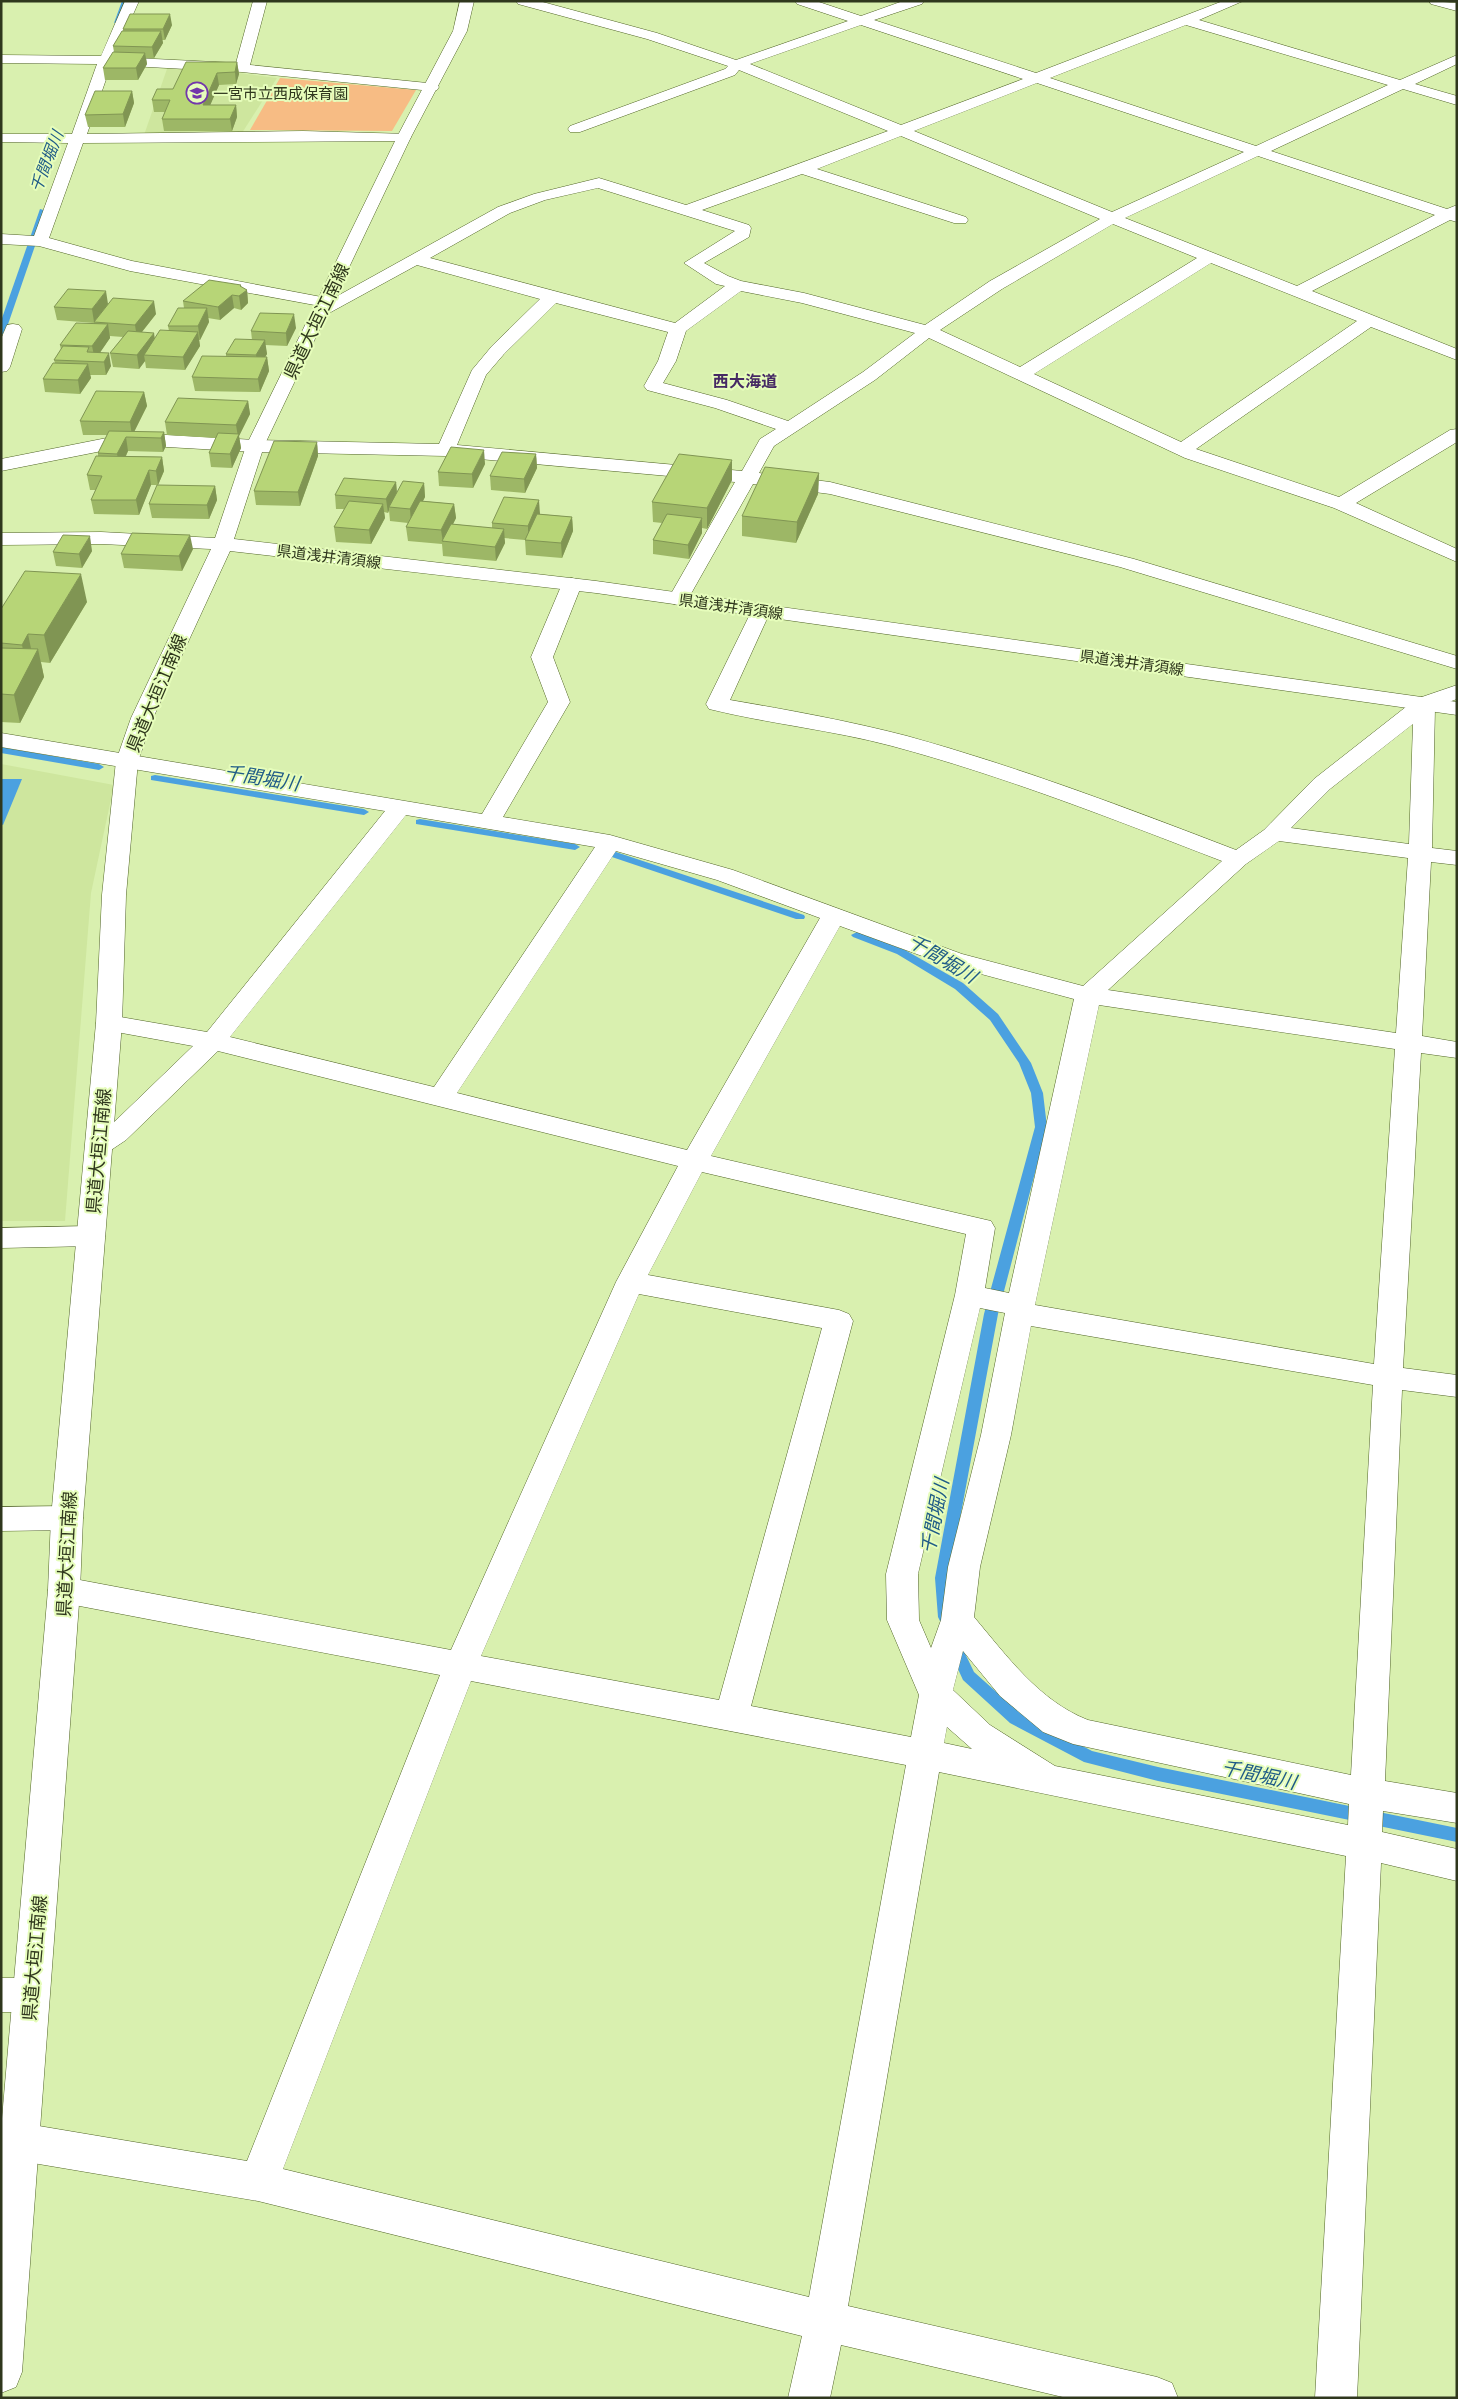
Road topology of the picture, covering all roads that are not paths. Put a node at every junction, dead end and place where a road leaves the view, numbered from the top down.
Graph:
1 (132, 1) edge
2 (260, 1) edge
3 (467, 1) edge
4 (522, 1) edge
5 (802, 1) edge
6 (917, 1) edge
7 (1193, 1) edge
8 (1236, 1) edge
9 (1436, 1) edge
10 (589, 4) dead end
11 (1457, 7) edge
12 (1218, 9) junction
13 (562, 11) junction
14 (862, 21) junction
15 (1187, 21) junction
16 (1, 59) edge
17 (1457, 59) edge
18 (101, 60) junction
19 (737, 64) junction
20 (242, 68) junction
21 (1038, 78) junction
22 (1402, 84) junction
23 (432, 87) junction
24 (1457, 101) edge
25 (575, 129) dead end
26 (902, 131) junction
27 (404, 137) junction
28 (1, 138) edge
29 (76, 139) junction
30 (1260, 152) junction
31 (802, 169) junction
32 (688, 210) junction
33 (1454, 213) edge
34 (1112, 218) junction
35 (960, 220) dead end
36 (8, 240) edge
37 (37, 241) junction
38 (1210, 257) junction
39 (417, 260) junction
40 (738, 285) junction
41 (1298, 292) junction
42 (552, 297) junction
43 (322, 307) junction
44 (1370, 320) junction
45 (13, 329) dead end
46 (678, 329) junction
47 (928, 332) junction
48 (1457, 355) edge
49 (1, 367) edge
50 (1022, 374) junction
51 (790, 428) junction
52 (1457, 434) edge
53 (255, 446) junction
54 (1182, 449) junction
55 (446, 450) junction
56 (1, 465) edge
57 (748, 477) junction
58 (1340, 504) junction
59 (1, 539) edge
60 (223, 544) junction
61 (1457, 556) edge
62 (572, 584) junction
63 (678, 599) junction
64 (761, 610) junction
65 (1457, 663) edge
66 (1457, 691) edge
67 (1424, 704) junction
68 (1457, 709) edge
69 (1, 740) edge
70 (128, 761) junction
71 (401, 806) junction
72 (489, 821) junction
73 (1274, 833) junction
74 (610, 842) junction
75 (1420, 853) junction
76 (1238, 858) junction
77 (1457, 858) edge
78 (835, 914) junction
79 (1088, 995) junction
80 (110, 1023) junction
81 (213, 1041) junction
82 (1407, 1043) junction
83 (1457, 1050) edge
84 (441, 1097) junction
85 (98, 1146) junction
86 (694, 1161) junction
87 (91, 1236) junction
88 (1, 1238) edge
89 (630, 1282) junction
90 (999, 1303) junction
91 (1388, 1377) junction
92 (1457, 1386) edge
93 (67, 1518) junction
94 (1, 1519) edge
95 (64, 1590) junction
96 (955, 1625) junction
97 (460, 1666) junction
98 (937, 1684) junction
99 (731, 1717) junction
100 (925, 1754) junction
101 (1047, 1779) junction
102 (1457, 1808) edge
103 (1366, 1820) junction
104 (1457, 1865) edge
105 (16, 1995) edge
106 (21, 2142) junction
107 (258, 2182) junction
108 (825, 2322) junction
109 (1, 2372) edge
110 (808, 2398) edge
111 (1157, 2398) edge
112 (1336, 2398) edge

1 - 18 street
2 - 20 street
3 - 23 street, 県道大垣江南線
4 - 13 street
5 - 14 street
6 - 14 street
7 - 12 street
8 - 12 street
9 - 11 street
10 - 13 street
12 - 15 street
13 - 19 street
14 - 19 street
14 - 21 street
15 - 21 street
15 - 22 street
16 - 18 street
17 - 22 street
18 - 20 street
18 - 29 street
19 - 25 street
19 - 26 street
20 - 23 street
21 - 26 street
21 - 30 street
22 - 24 street
22 - 30 street
23 - 27 street, 県道大垣江南線
26 - 31 street
26 - 34 street
27 - 29 street
27 - 43 street, 県道大垣江南線
28 - 29 street
29 - 37 street
30 - 33 street
30 - 34 street
31 - 32 street
31 - 35 street
32 - 39 street
32 - 40 street
33 - 41 street
34 - 38 street
34 - 47 street
36 - 37 street
37 - 43 street
38 - 41 street
38 - 50 street
39 - 42 street
39 - 43 street
40 - 46 street
40 - 47 street
41 - 44 street
42 - 46 street
42 - 55 street
43 - 53 street, 県道大垣江南線
44 - 48 street
44 - 54 street
45 - 49 street
46 - 51 street
47 - 50 street
47 - 51 street
50 - 54 street
51 - 57 street
52 - 58 street
53 - 55 street
53 - 56 street
53 - 60 street, 県道大垣江南線
54 - 58 street
55 - 57 street
57 - 63 street
57 - 65 street
58 - 61 street
59 - 60 street, 県道浅井清須線
60 - 62 street, 県道浅井清須線
60 - 70 street, 県道大垣江南線
62 - 63 street, 県道浅井清須線
62 - 72 street
63 - 64 street, 県道浅井清須線
64 - 67 street, 県道浅井清須線
64 - 76 street
66 - 67 street
67 - 68 street, 県道浅井清須線
67 - 73 street
67 - 75 street
69 - 70 street
70 - 71 street
70 - 80 street, 県道大垣江南線
71 - 72 street
71 - 81 street
72 - 74 street
73 - 75 street
73 - 76 street
74 - 78 street
74 - 84 street
75 - 77 street
75 - 82 street
76 - 79 street
78 - 79 street
78 - 86 street
79 - 82 street
79 - 90 street
80 - 81 street
80 - 85 street, 県道大垣江南線
81 - 84 street
81 - 85 street
82 - 83 street
82 - 91 street
84 - 86 street
85 - 87 street, 県道大垣江南線
86 - 89 street
86 - 90 street
87 - 88 street
87 - 93 street, 県道大垣江南線
89 - 97 street
89 - 99 street
90 - 91 street
90 - 96 street
90 - 98 street
91 - 92 street
91 - 103 street
93 - 94 street
93 - 95 street, 県道大垣江南線
95 - 97 street
95 - 105 street, 県道大垣江南線
96 - 98 street
96 - 103 street
97 - 99 street
97 - 107 street
98 - 100 street
98 - 101 street
99 - 100 street
100 - 101 street
100 - 108 street
101 - 103 street
102 - 103 street
103 - 104 street
103 - 112 street
105 - 106 street, 県道大垣江南線
106 - 107 street
106 - 109 street, 県道大垣江南線
107 - 108 street
108 - 110 street
108 - 111 street

